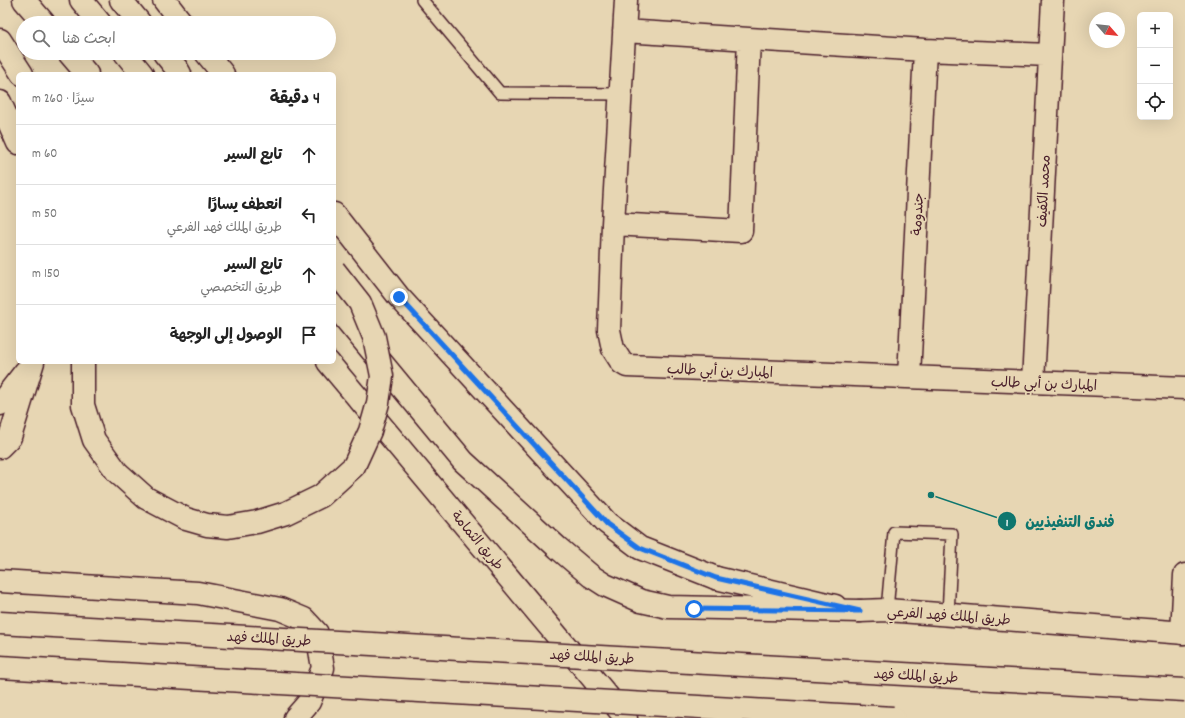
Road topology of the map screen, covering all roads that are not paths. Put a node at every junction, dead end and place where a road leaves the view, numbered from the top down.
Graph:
1 (24, 0) edge
2 (121, 0) edge
3 (164, 0) edge
4 (422, 0) edge
5 (626, 0) edge
6 (1053, 0) edge
7 (38, 16) edge
8 (134, 16) edge
9 (177, 16) edge
10 (624, 31) junction
11 (749, 39) junction
12 (0, 40) edge
13 (925, 50) junction
14 (1050, 55) junction
15 (75, 60) edge
16 (131, 60) edge
17 (212, 60) edge
18 (21, 72) edge
19 (84, 72) edge
20 (140, 72) edge
21 (221, 72) edge
22 (620, 94) junction
23 (0, 102) edge
24 (16, 138) edge
25 (336, 217) edge
26 (613, 224) junction
27 (336, 273) edge
28 (336, 307) edge
29 (31, 364) edge
30 (32, 364) edge
31 (83, 364) edge
32 (330, 364) edge
33 (909, 377) junction
34 (1033, 382) junction
35 (1185, 388) edge
36 (0, 404) edge
37 (0, 447) edge
38 (1185, 575) edge
39 (0, 581) edge
40 (887, 610) junction
41 (860, 611) junction
42 (948, 615) junction
43 (0, 623) edge
44 (1183, 633) edge
45 (0, 667) edge
46 (1185, 690) edge
47 (295, 718) edge
48 (626, 718) edge
49 (893, 718) edge

1 - 7 main road
2 - 8 main road
3 - 9 main road
4 - 22 lane
5 - 10 main road, المبارك بن أبي طالب
6 - 14 main road, محمد الكفيف
10 - 11 main road
10 - 22 main road, المبارك بن أبي طالب
11 - 13 main road
11 - 26 main road
12 - 18 main road
13 - 14 main road
13 - 33 main road, جندومة
14 - 34 main road, محمد الكفيف
15 - 19 main road
16 - 20 main road
17 - 21 main road
22 - 26 main road, المبارك بن أبي طالب
23 - 24 main road
25 - 41 main road, طريق الملك فهد الفرعي
26 - 33 main road, المبارك بن أبي طالب
27 - 31 main road, bridge
28 - 41 main road
29 - 36 main road
30 - 37 main road
32 - 48 main road, طريق الثمامة
33 - 34 main road, المبارك بن أبي طالب
34 - 35 main road, المبارك بن أبي طالب
38 - 44 main road
39 - 47 main road
40 - 41 main road, طريق الملك فهد الفرعي
40 - 42 main road, طريق الملك فهد الفرعي
40 - 42 lane
42 - 44 main road, طريق الملك فهد الفرعي
43 - 46 main road, طريق الملك فهد, bridge
45 - 49 main road, bridge

